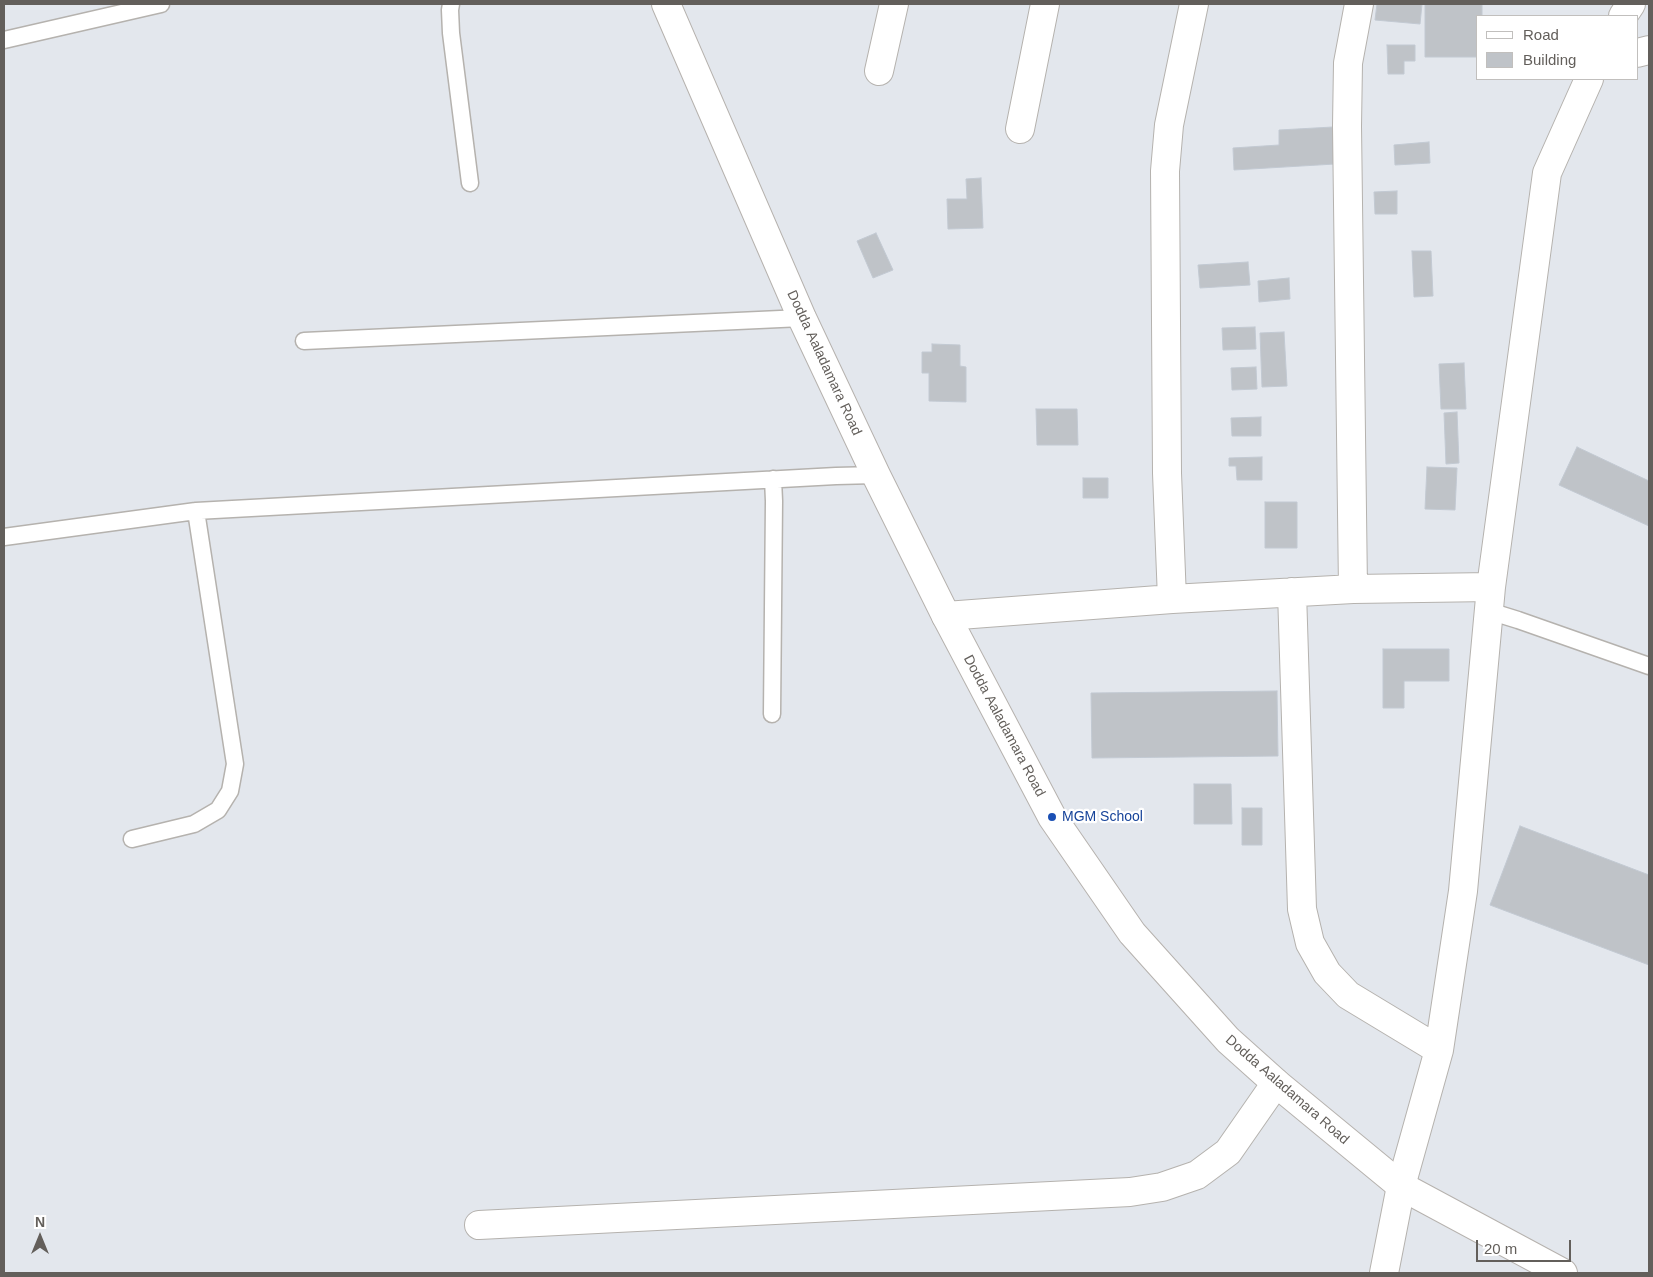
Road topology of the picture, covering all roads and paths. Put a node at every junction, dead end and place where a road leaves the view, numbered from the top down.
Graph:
1 (161, 4) edge
2 (451, 4) edge
3 (666, 4) edge
4 (894, 4) edge
5 (1045, 4) edge
6 (1194, 4) edge
7 (1359, 4) edge
8 (1630, 4) edge
9 (1624, 15) edge
10 (4, 40) edge
11 (880, 71) dead end
12 (1589, 80) edge
13 (1020, 129) dead end
14 (470, 183) dead end
15 (802, 318) junction
16 (304, 341) dead end
17 (876, 475) junction
18 (773, 479) junction
19 (196, 511) junction
20 (4, 537) edge
21 (1353, 589) junction
22 (1292, 592) junction
23 (1172, 599) junction
24 (1490, 599) junction
25 (946, 616) junction
26 (1649, 666) edge
27 (772, 714) dead end
28 (132, 839) dead end
29 (1440, 1050) junction
30 (1276, 1083) junction
31 (1402, 1186) junction
32 (479, 1226) dead end
33 (1384, 1273) edge
34 (1563, 1273) edge

1 - 10 lane
2 - 14 lane
3 - 15 street, Dodda Aaladamara Road
4 - 11 street
5 - 13 street
6 - 23 street
7 - 21 street
8 - 9 street
12 - 24 street
15 - 16 lane
15 - 17 street, Dodda Aaladamara Road
17 - 18 lane
17 - 25 street, Dodda Aaladamara Road
18 - 19 lane
18 - 27 lane
19 - 20 lane
19 - 28 lane
21 - 22 street
21 - 24 street
22 - 23 street
22 - 29 street
23 - 25 street
24 - 26 lane
24 - 29 street
25 - 30 street, Dodda Aaladamara Road
29 - 31 street
30 - 31 street, Dodda Aaladamara Road
30 - 32 street
31 - 33 street
31 - 34 street, Dodda Aaladamara Road

